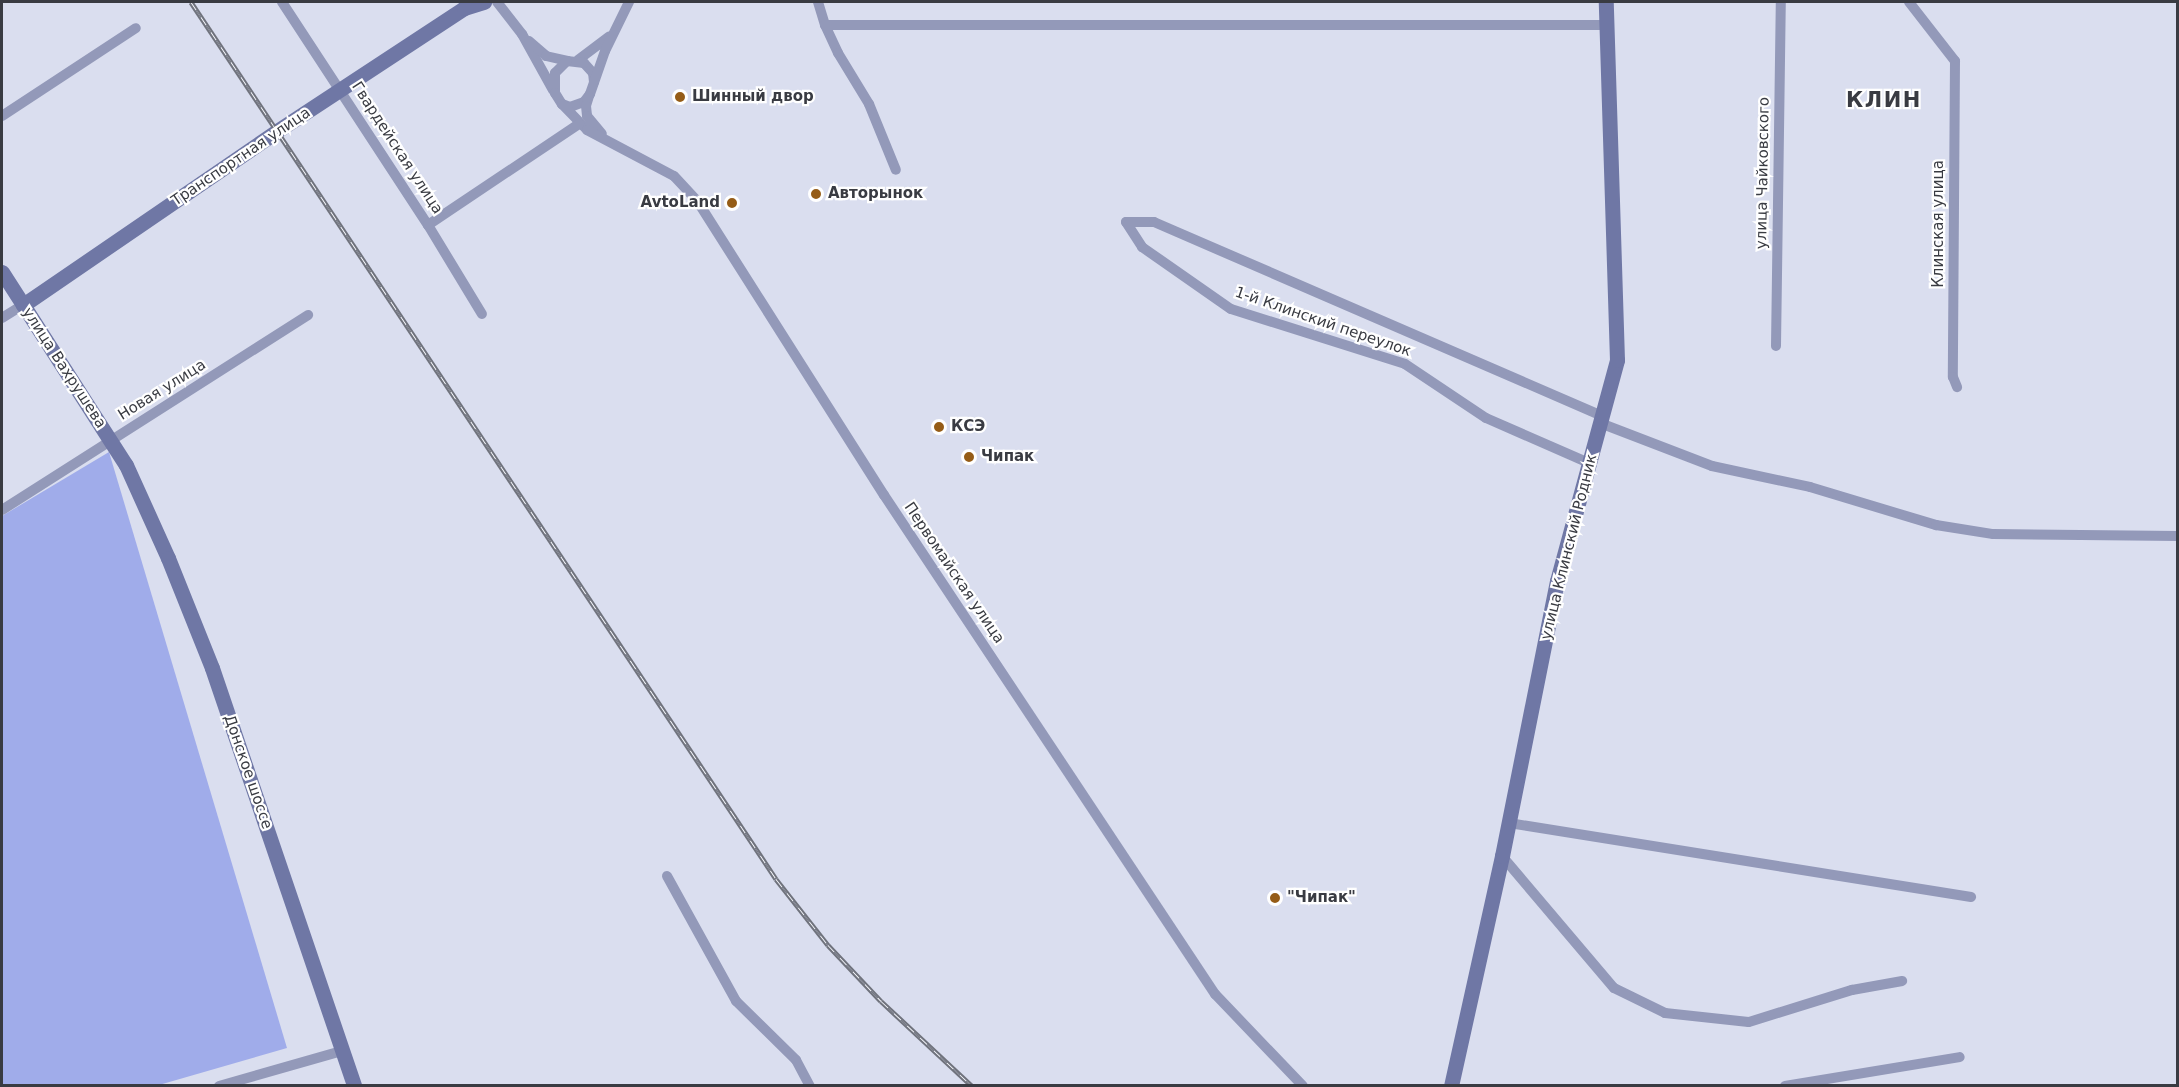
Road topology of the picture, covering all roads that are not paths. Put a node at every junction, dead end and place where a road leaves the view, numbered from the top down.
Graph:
1 (282, 2) edge
2 (484, 2) edge
3 (497, 2) edge
4 (629, 2) edge
5 (818, 2) edge
6 (1606, 2) edge
7 (1781, 2) edge
8 (1908, 2) edge
9 (825, 25) junction
10 (1607, 25) junction
11 (136, 28) dead end
12 (616, 31) junction
13 (522, 34) junction
14 (573, 61) junction
15 (594, 82) junction
16 (341, 89) junction
17 (555, 93) junction
18 (590, 94) junction
19 (562, 104) junction
20 (2, 116) edge
21 (579, 124) junction
22 (620, 146) junction
23 (896, 170) dead end
24 (428, 225) junction
25 (2, 272) edge
26 (23, 305) junction
27 (482, 314) dead end
28 (308, 315) dead end
29 (2, 318) edge
30 (1776, 346) dead end
31 (1957, 387) dead end
32 (1601, 420) junction
33 (110, 440) junction
34 (1589, 463) junction
35 (126, 465) joint
36 (2, 510) edge
37 (2178, 536) edge
38 (1509, 823) junction
39 (1502, 856) junction
40 (667, 876) dead end
41 (1971, 897) dead end
42 (1902, 981) dead end
43 (342, 1052) junction
44 (1960, 1058) dead end
45 (219, 1086) edge
46 (354, 1086) edge
47 (810, 1086) edge
48 (1303, 1086) edge
49 (1451, 1086) edge
50 (1785, 1086) edge

1 - 16 street, Гвардейская улица
2 - 16 main road, Транспортная улица
3 - 13 street
4 - 12 street
5 - 9 street
6 - 10 main road, улица Клинский Родник
7 - 30 street, улица Чайковского
8 - 31 street, Клинская улица
9 - 10 street
9 - 23 street
10 - 32 main road, улица Клинский Родник
11 - 20 street
12 - 14 street
12 - 15 street
13 - 14 street
13 - 17 street
14 - 15 street
14 - 17 street
15 - 18 street
16 - 24 street, Гвардейская улица
16 - 26 main road, Транспортная улица
17 - 19 street
18 - 19 street
18 - 22 street
19 - 21 street, Первомайская улица
21 - 22 street, Первомайская улица
21 - 24 street
22 - 48 street, Первомайская улица
24 - 27 street, Гвардейская улица
25 - 26 main road, улица Вахрушева
26 - 29 street, Транспортная улица
26 - 33 main road, улица Вахрушева
28 - 33 street, Новая улица
32 - 34 main road, улица Клинский Родник
32 - 34 street, 1-й Клинский переулок
32 - 37 street
33 - 35 main road, улица Вахрушева
33 - 36 street, Новая улица
34 - 38 main road, улица Клинский Родник
35 - 43 main road, Донское шоссе
38 - 39 main road, улица Клинский Родник
38 - 41 street
39 - 42 street
39 - 49 main road, улица Клинский Родник
40 - 47 street
43 - 45 street
43 - 46 main road, Донское шоссе
44 - 50 street

